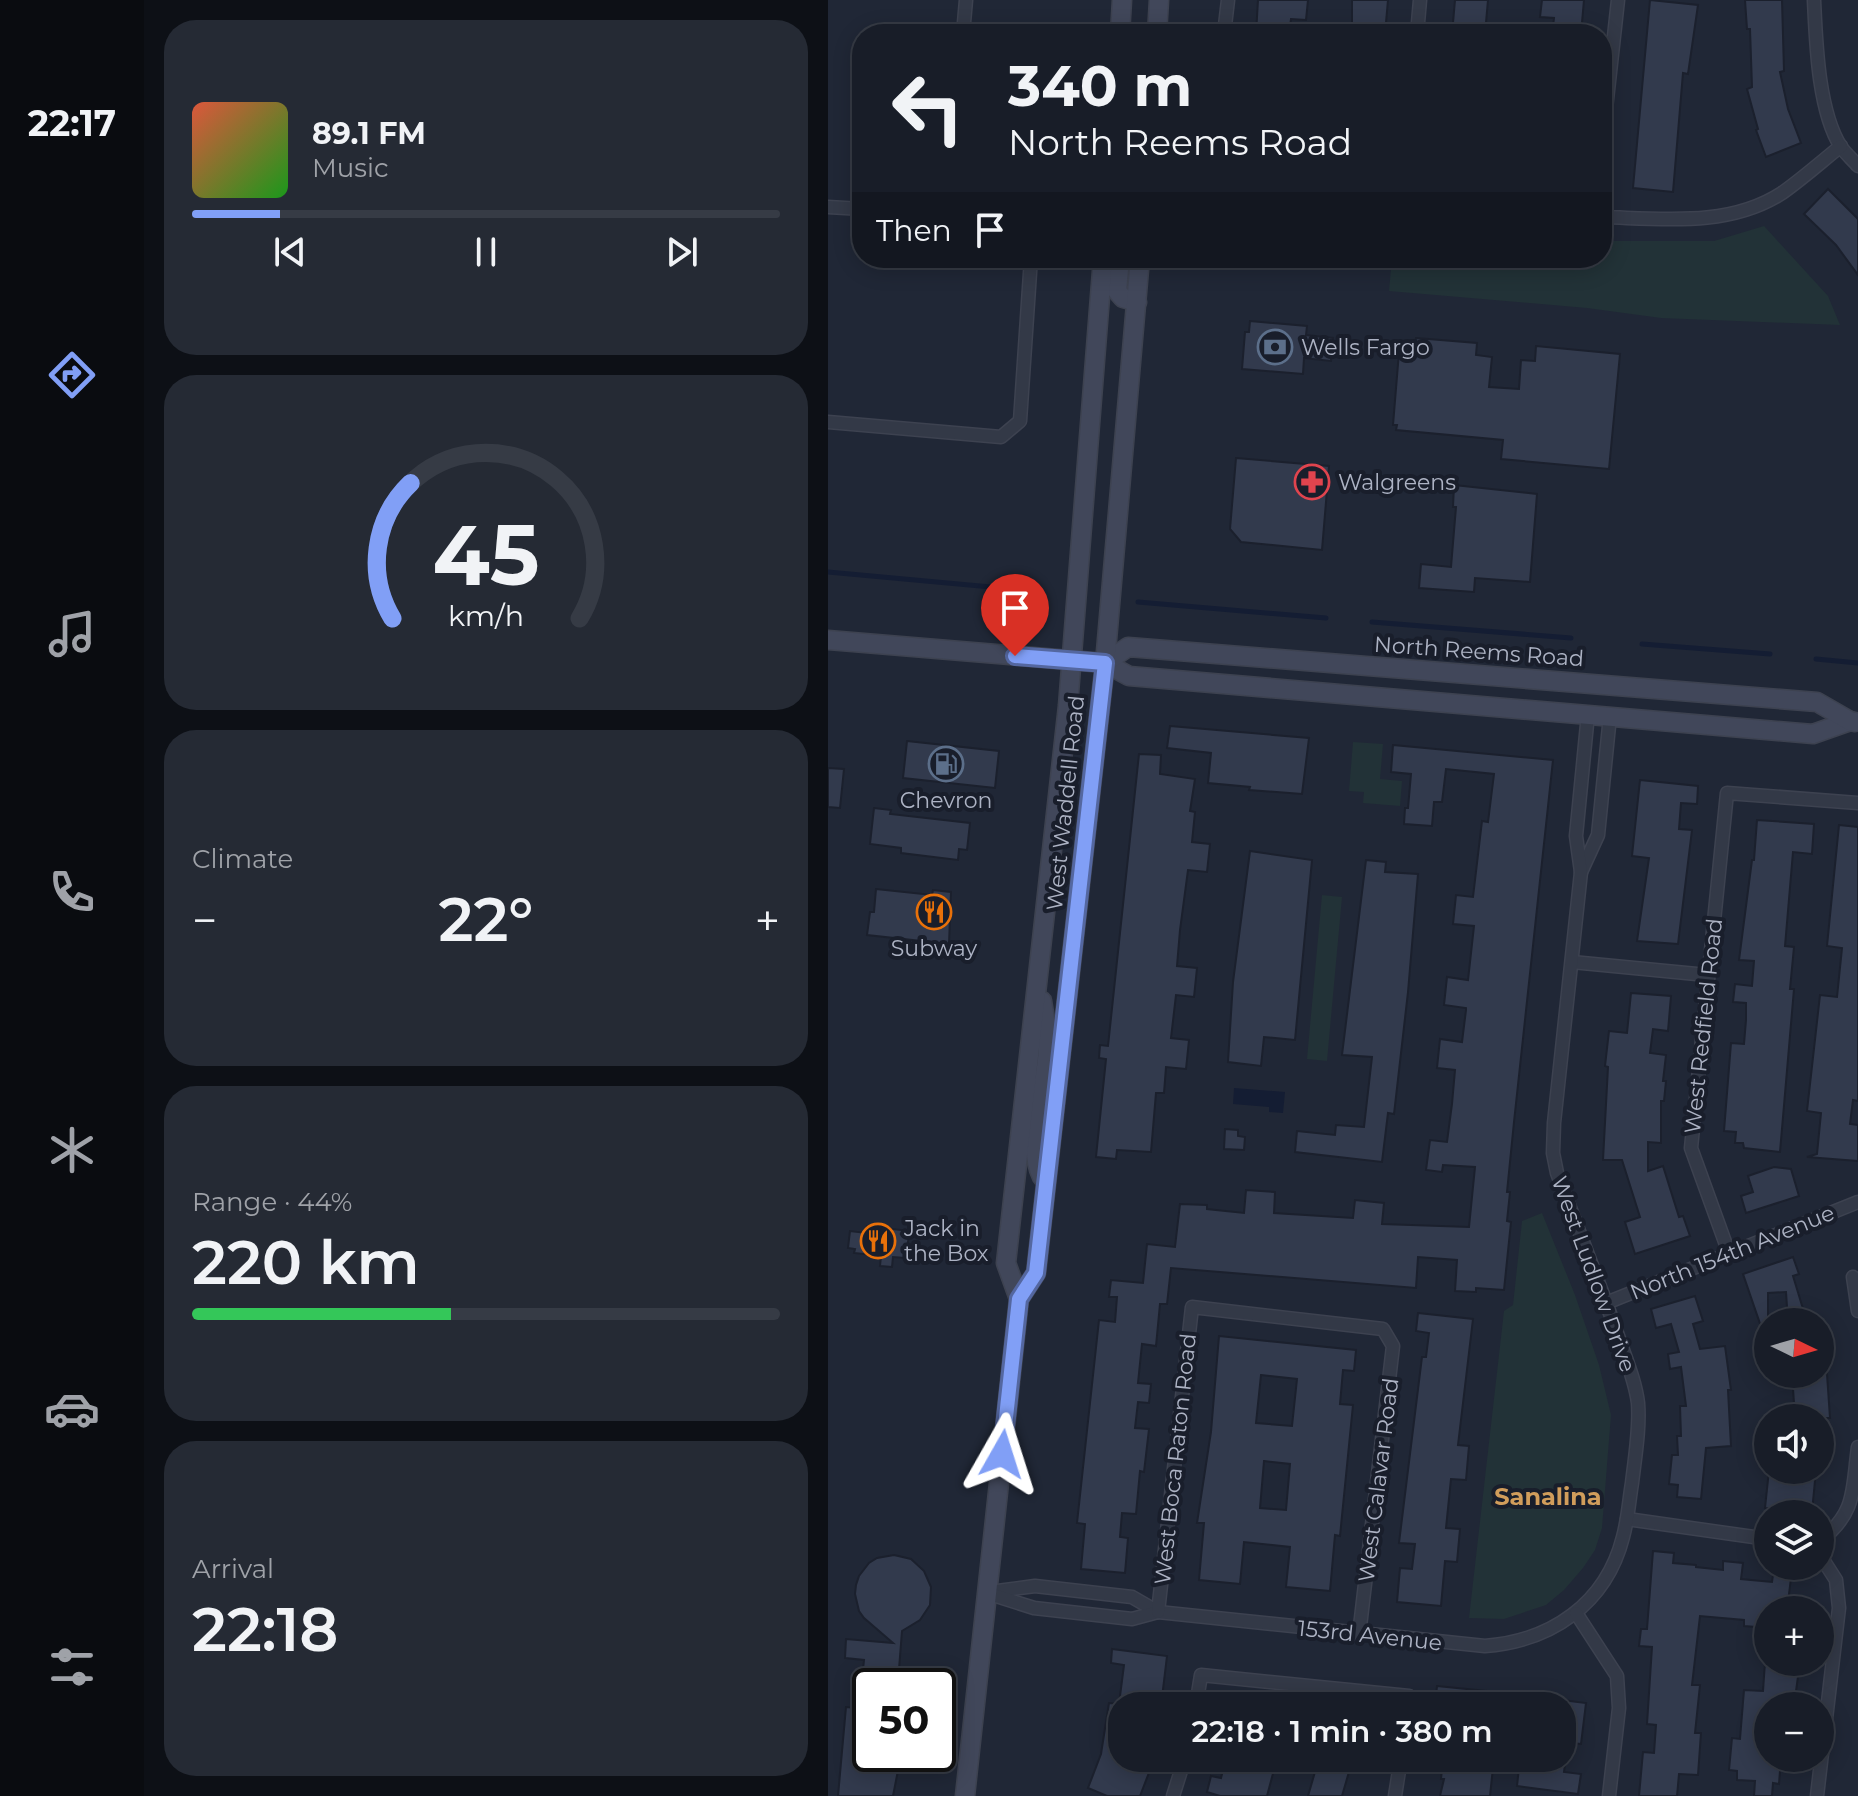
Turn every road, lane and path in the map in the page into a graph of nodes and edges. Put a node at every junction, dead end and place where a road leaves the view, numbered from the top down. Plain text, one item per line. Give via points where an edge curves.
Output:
1 (966, 0) edge
2 (1122, 0) edge
3 (1159, 0) edge
4 (1228, 0) edge
5 (1420, 0) edge
6 (1618, 0) edge
7 (1814, 0) edge
8 (964, 24) edge
9 (1121, 24) edge
10 (1158, 24) edge
11 (1225, 24) edge
12 (1418, 24) edge
13 (1612, 54) edge
14 (1841, 146) junction
15 (1858, 166) edge
16 (828, 207) edge
17 (852, 208) edge
18 (1612, 215) edge
19 (1030, 268) edge
20 (1102, 268) edge
21 (1119, 268) edge
22 (1139, 268) edge
23 (1137, 302) junction
24 (828, 422) edge
25 (828, 640) edge
26 (1071, 661) junction
27 (1105, 663) junction
28 (1588, 714) junction
29 (1610, 716) junction
30 (1854, 722) edge
31 (1858, 803) edge
32 (1581, 872) junction
33 (1572, 962) junction
34 (1038, 974) junction
35 (1707, 975) junction
36 (1045, 1185) junction
37 (1858, 1202) edge
38 (1729, 1253) junction
39 (1853, 1277) dead end
40 (1019, 1299) junction
41 (1606, 1303) junction
42 (1192, 1307) joint
43 (1858, 1311) edge
44 (1858, 1447) edge
45 (1627, 1519) junction
46 (1834, 1530) edge
47 (1754, 1537) edge
48 (1834, 1577) edge
49 (987, 1593) junction
50 (1158, 1612) junction
51 (1576, 1613) junction
52 (1359, 1635) junction
53 (1198, 1692) edge
54 (1336, 1692) edge
55 (1181, 1772) edge
56 (1399, 1772) edge
57 (965, 1796) edge
58 (1173, 1796) edge
59 (1395, 1796) edge
60 (1609, 1796) edge
61 (1817, 1796) edge

1 - 8 street
2 - 9 main road
3 - 10 main road
4 - 11 street
5 - 12 street
6 - 13 street
7 - 14 street via 1817,59 1828,115
14 - 15 street
14 - 18 street via 1781,194 1755,206 1714,218
16 - 17 street
19 - 24 street via 1020,421 1001,437
20 - 26 main road, West Waddell Road
21 - 23 main road via 1117,291
22 - 23 main road, West Waddell Road
23 - 27 main road, West Waddell Road
25 - 26 main road, North Reems Road
26 - 27 main road, North Reems Road
26 - 34 main road, West Waddell Road
27 - 28 main road, North Reems Road via 1129,676
27 - 30 main road, North Reems Road via 1128,647 1817,702
27 - 36 main road, West Waddell Road
28 - 29 main road, North Reems Road
28 - 32 street, West Ludlow Drive via 1576,836
29 - 30 main road, North Reems Road via 1813,734
29 - 32 street, West Ludlow Drive via 1598,835
31 - 35 street, West Redfield Road via 1727,793
32 - 33 street, West Ludlow Drive
33 - 35 street
33 - 41 street, West Ludlow Drive via 1553,1153
34 - 36 main road via 1048,1044 1036,1155
34 - 40 main road, West Waddell Road via 1006,1263
35 - 38 street, West Redfield Road via 1691,1148
36 - 40 main road, West Waddell Road via 1036,1273
37 - 38 street, North 154th Avenue
38 - 41 street, North 154th Avenue
39 - 43 street
40 - 49 main road, West Waddell Road
41 - 45 street, West Ludlow Drive via 1638,1404
42 - 50 street, West Boca Raton Road
42 - 52 street, West Calavar Road via 1383,1329 1393,1346
44 - 46 street via 1850,1509
45 - 47 street
45 - 51 street, West Ludlow Drive via 1609,1572
48 - 61 street via 1839,1608
49 - 50 street, 153rd Avenue via 1065,1612 1132,1619
49 - 50 street, 153rd Avenue via 1035,1586 1132,1597
49 - 57 main road, West Waddell Road
50 - 52 street, 153rd Avenue
51 - 52 street, 153rd Avenue via 1543,1634 1501,1645
51 - 60 street via 1617,1676 1619,1708
53 - 54 street via 1201,1675
55 - 58 street
56 - 59 street

